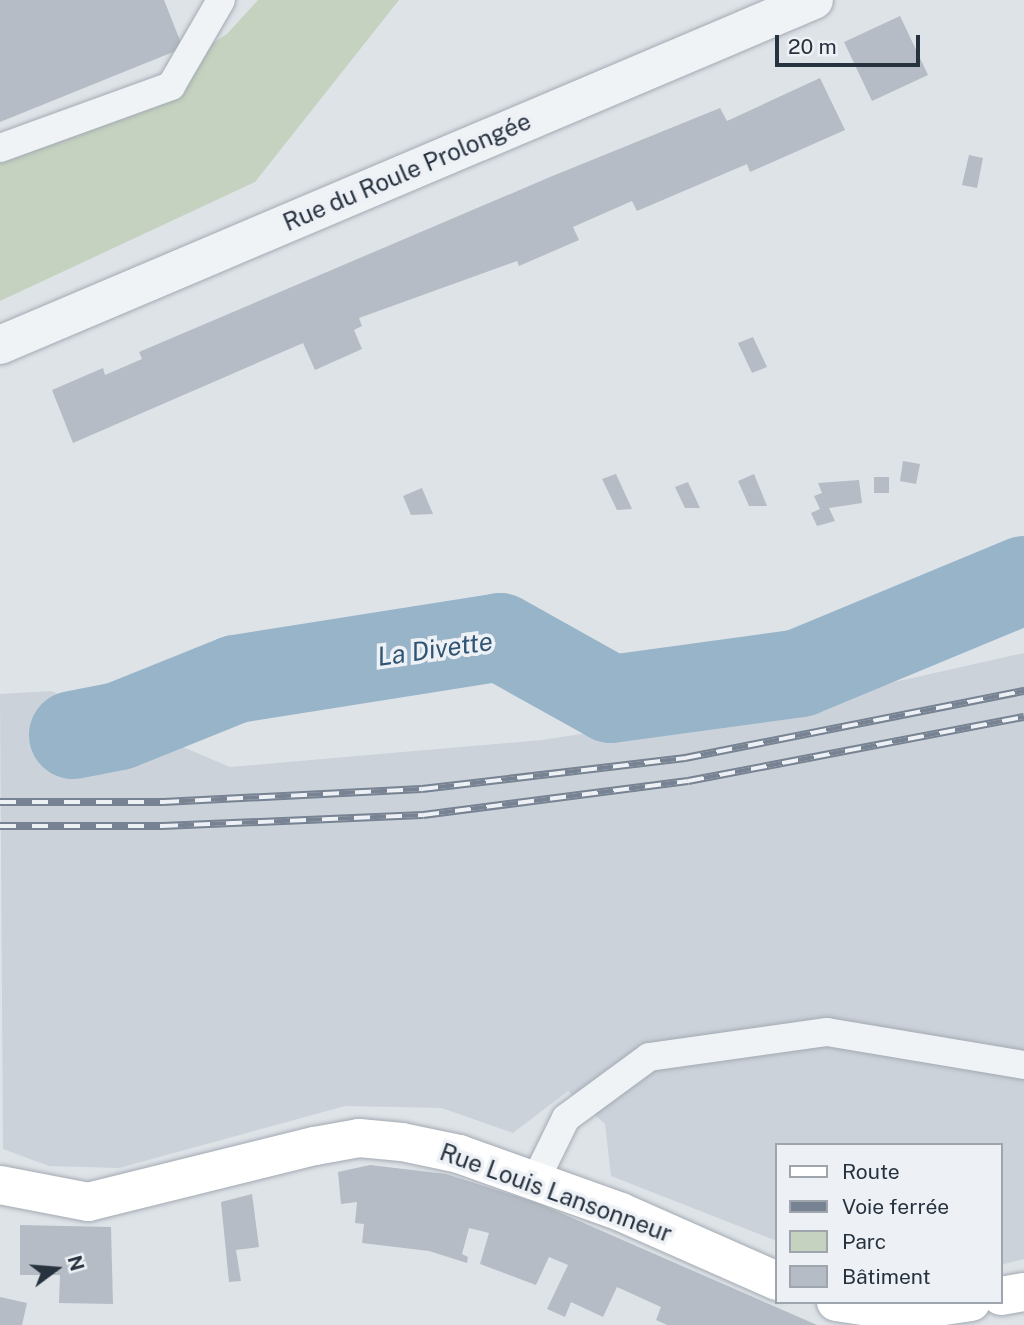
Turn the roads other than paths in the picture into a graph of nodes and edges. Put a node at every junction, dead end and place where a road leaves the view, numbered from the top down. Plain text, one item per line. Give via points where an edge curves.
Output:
1 (221, 0) edge
2 (814, 0) edge
3 (0, 148) edge
4 (0, 345) edge
5 (1024, 1065) edge
6 (535, 1181) junction
7 (0, 1185) edge
8 (776, 1281) edge
9 (1024, 1292) edge
10 (1003, 1296) edge
11 (958, 1304) edge
12 (848, 1312) edge

1 - 3 lane via 171,86
2 - 4 street, Rue du Roule Prolongée
5 - 6 lane via 827,1032 649,1057 566,1118
6 - 7 main road, Rue Louis Lansonneur via 459,1154 359,1138 88,1202
6 - 8 main road, Rue Louis Lansonneur via 621,1212
9 - 10 main road
11 - 12 main road via 904,1312

